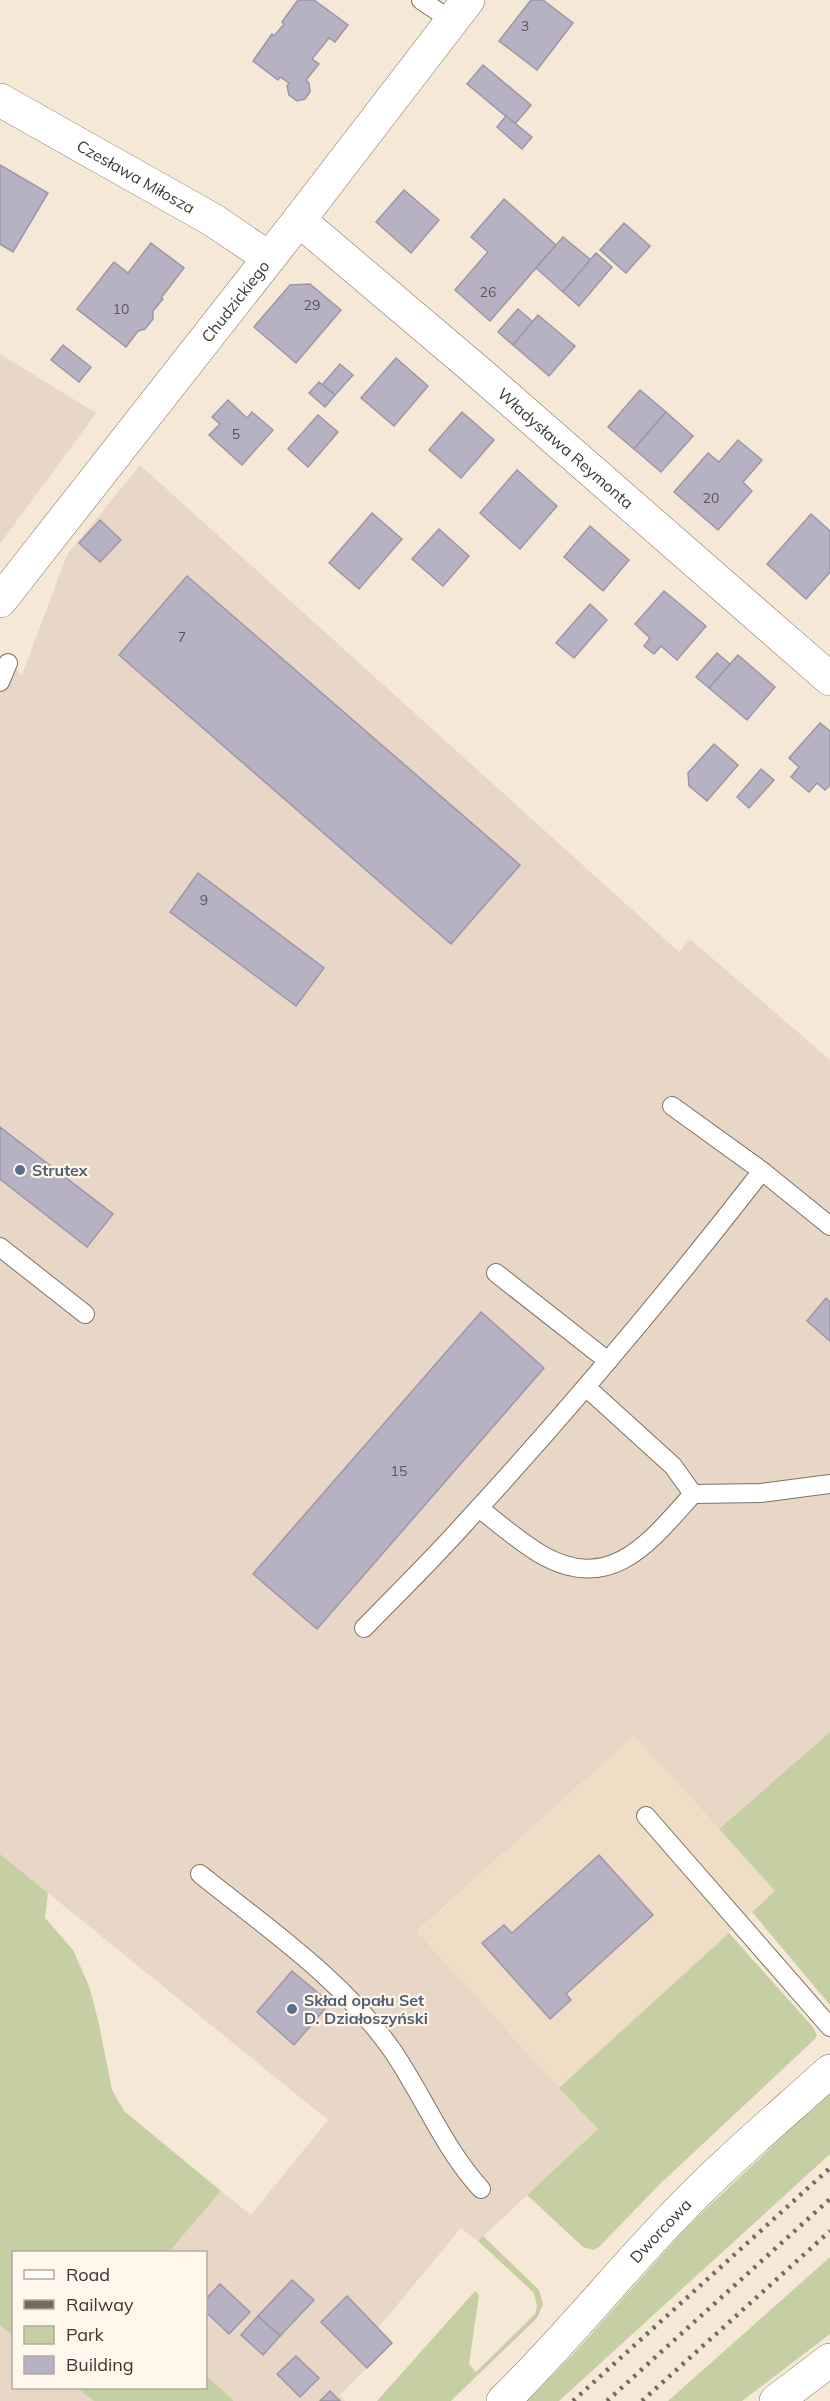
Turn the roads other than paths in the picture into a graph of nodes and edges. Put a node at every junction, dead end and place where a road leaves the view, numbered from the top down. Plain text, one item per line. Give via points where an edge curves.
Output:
1 (421, 0) edge
2 (460, 11) edge
3 (0, 100) edge
4 (299, 220) junction
5 (269, 258) junction
6 (0, 601) edge
7 (8, 663) dead end
8 (830, 679) edge
9 (0, 682) edge
10 (672, 1106) dead end
11 (762, 1171) junction
12 (830, 1226) edge
13 (0, 1247) edge
14 (496, 1273) dead end
15 (85, 1314) dead end
16 (608, 1361) junction
17 (586, 1387) junction
18 (830, 1484) edge
19 (693, 1494) junction
20 (479, 1508) junction
21 (364, 1628) dead end
22 (646, 1816) dead end
23 (200, 1874) dead end
24 (830, 2027) edge
25 (830, 2071) edge
26 (481, 2189) dead end
27 (830, 2360) edge
28 (503, 2401) edge
29 (776, 2401) edge

1 - 2 lane
2 - 4 street, Chudzickiego
3 - 5 street, Czesława Miłosza via 213,220
4 - 5 street, Chudzickiego
4 - 8 street, Władysława Reymonta
5 - 6 street, Chudzickiego
7 - 9 lane
10 - 11 lane
11 - 12 lane
11 - 16 lane
13 - 15 lane
14 - 16 lane
16 - 17 lane
17 - 19 lane via 673,1466
17 - 20 lane
18 - 19 lane via 761,1493
19 - 20 lane via 647,1543 619,1562 598,1569 570,1566 542,1555
20 - 21 lane
22 - 24 lane
23 - 26 lane via 296,1949 362,2012 392,2050 458,2160
25 - 28 street, Dworcowa via 675,2215 571,2332
27 - 29 street

